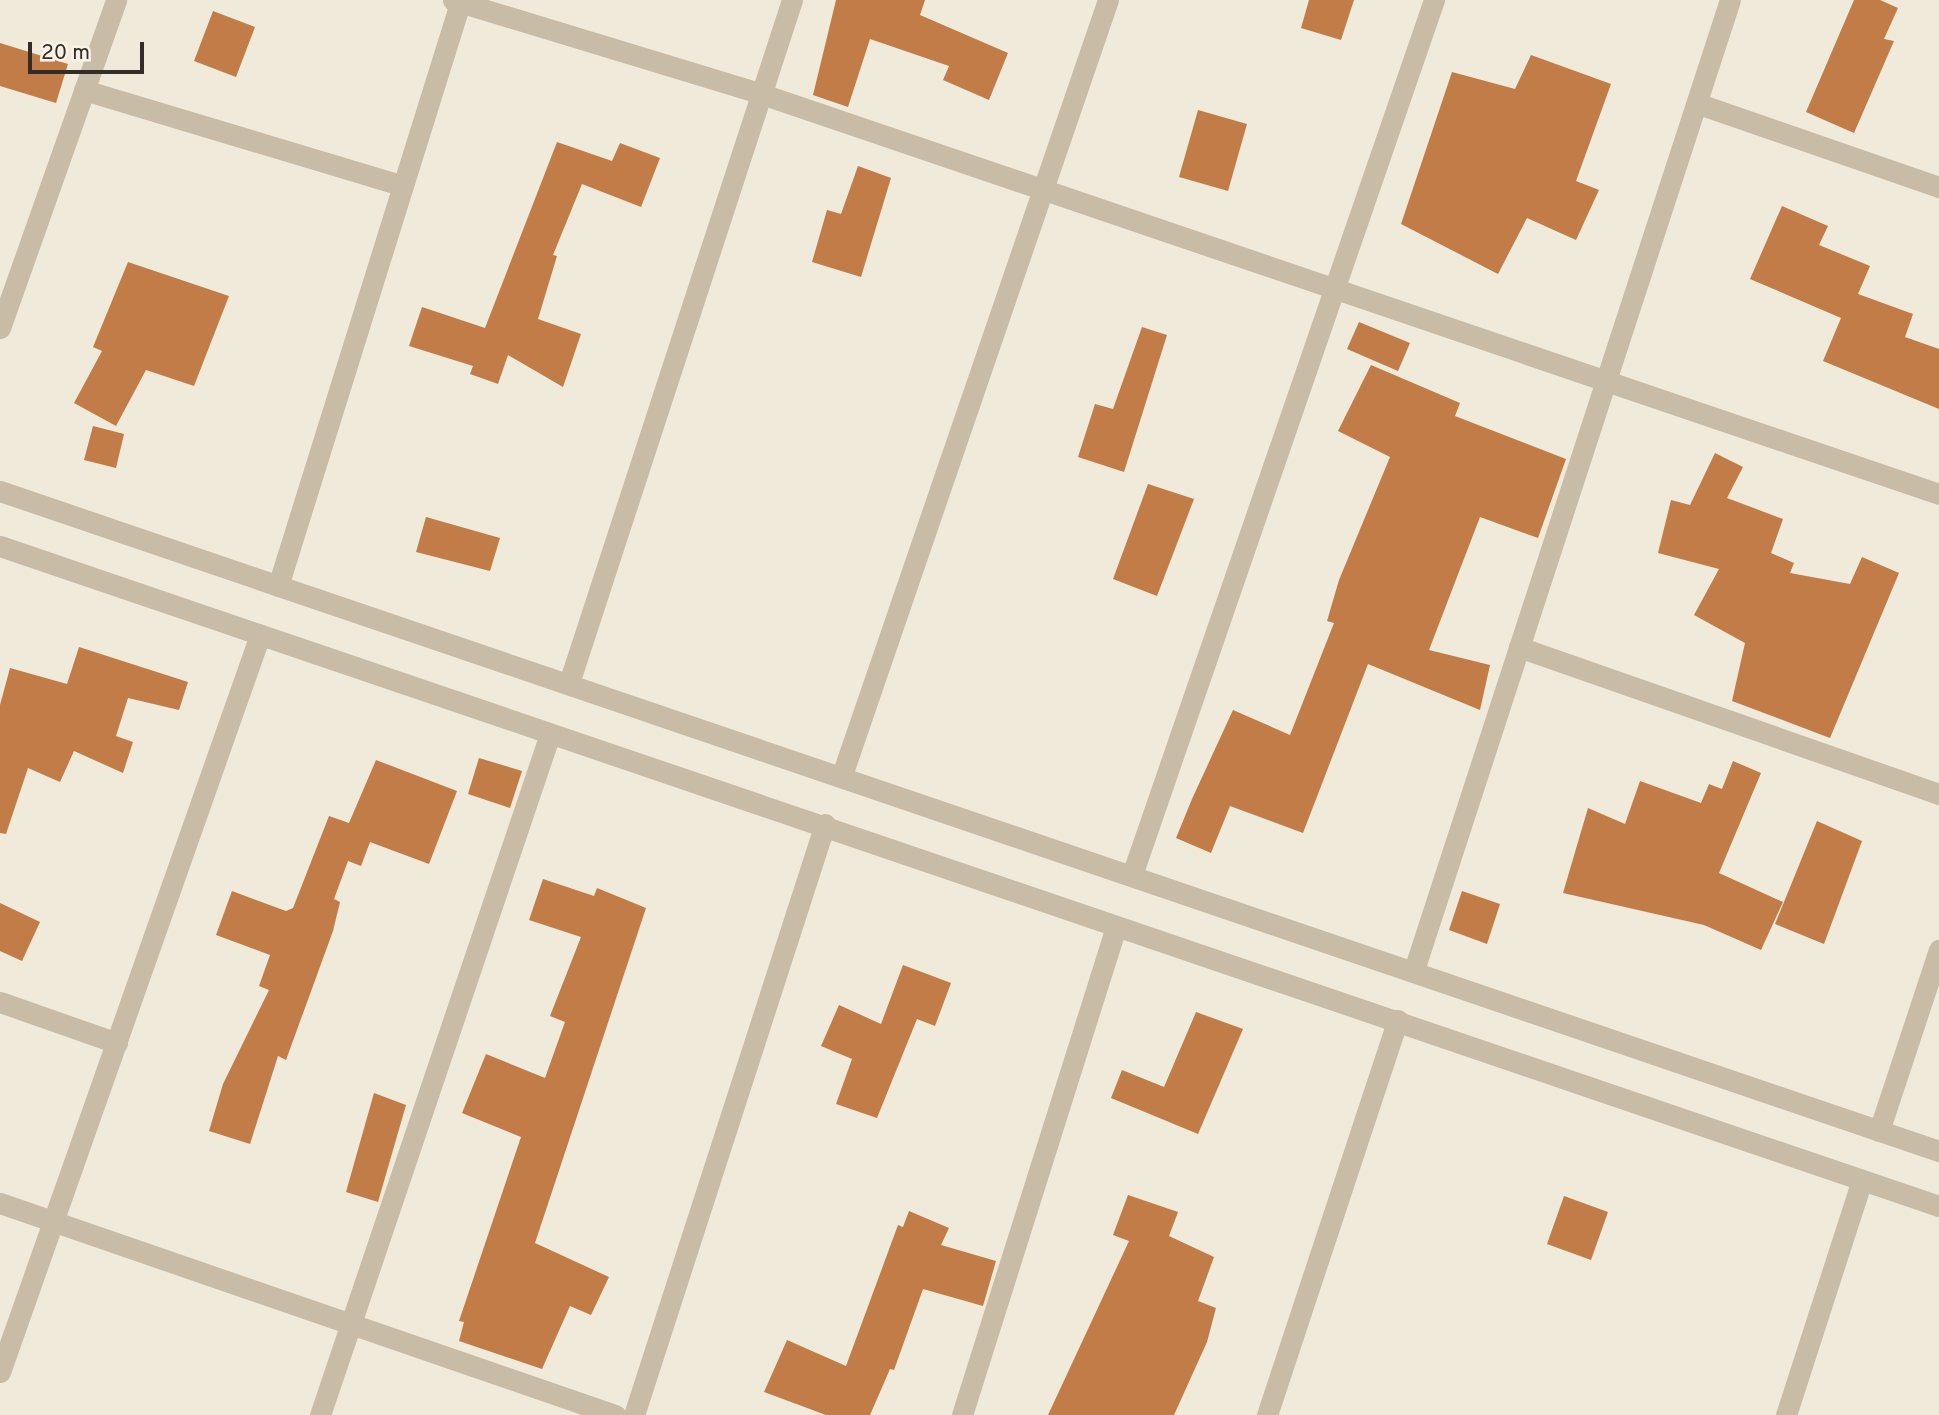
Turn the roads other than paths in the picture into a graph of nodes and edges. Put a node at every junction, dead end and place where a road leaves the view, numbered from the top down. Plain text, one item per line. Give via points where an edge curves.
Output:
1 (116, 0) edge
2 (792, 0) edge
3 (1108, 0) edge
4 (1434, 0) edge
5 (1730, 0) edge
6 (458, 1) edge
7 (84, 90) junction
8 (759, 93) junction
9 (1699, 104) junction
10 (403, 186) junction
11 (1939, 187) edge
12 (1042, 188) junction
13 (1334, 288) junction
14 (0, 328) edge
15 (1606, 382) junction
16 (0, 491) edge
17 (1939, 494) edge
18 (0, 546) edge
19 (278, 586) junction
20 (260, 635) junction
21 (1519, 647) junction
22 (569, 683) junction
23 (550, 734) junction
24 (842, 775) junction
25 (1939, 794) edge
26 (825, 824) junction
27 (1132, 875) junction
28 (1116, 927) junction
29 (1939, 950) edge
30 (1414, 970) junction
31 (0, 1002) edge
32 (1398, 1020) junction
33 (117, 1043) junction
34 (1879, 1131) junction
35 (1939, 1151) edge
36 (1862, 1180) junction
37 (0, 1203) edge
38 (1939, 1206) edge
39 (54, 1220) junction
40 (351, 1328) junction
41 (0, 1373) edge
42 (320, 1415) edge
43 (615, 1415) edge
44 (635, 1415) edge
45 (962, 1415) edge
46 (1267, 1415) edge
47 (1786, 1415) edge

1 - 7 street
2 - 8 street
3 - 12 street
4 - 13 street
5 - 9 street
6 - 8 street
6 - 10 street
7 - 10 street
7 - 14 street
8 - 12 street
8 - 22 street
9 - 11 street
9 - 15 street
10 - 19 street
12 - 13 street
12 - 24 street
13 - 15 street
13 - 27 street
15 - 17 street
15 - 21 street
16 - 19 street
18 - 20 street
19 - 22 street
20 - 23 street
20 - 33 street
21 - 25 street
21 - 30 street
22 - 24 street
23 - 26 street
23 - 40 street
24 - 27 street
26 - 28 street
26 - 44 street
27 - 30 street
28 - 32 street
28 - 45 street
29 - 34 street
30 - 34 street
31 - 33 street
32 - 36 street
32 - 46 street
33 - 39 street
34 - 35 street
36 - 38 street
36 - 47 street
37 - 39 street
39 - 40 street
39 - 41 street
40 - 42 street
40 - 43 street

